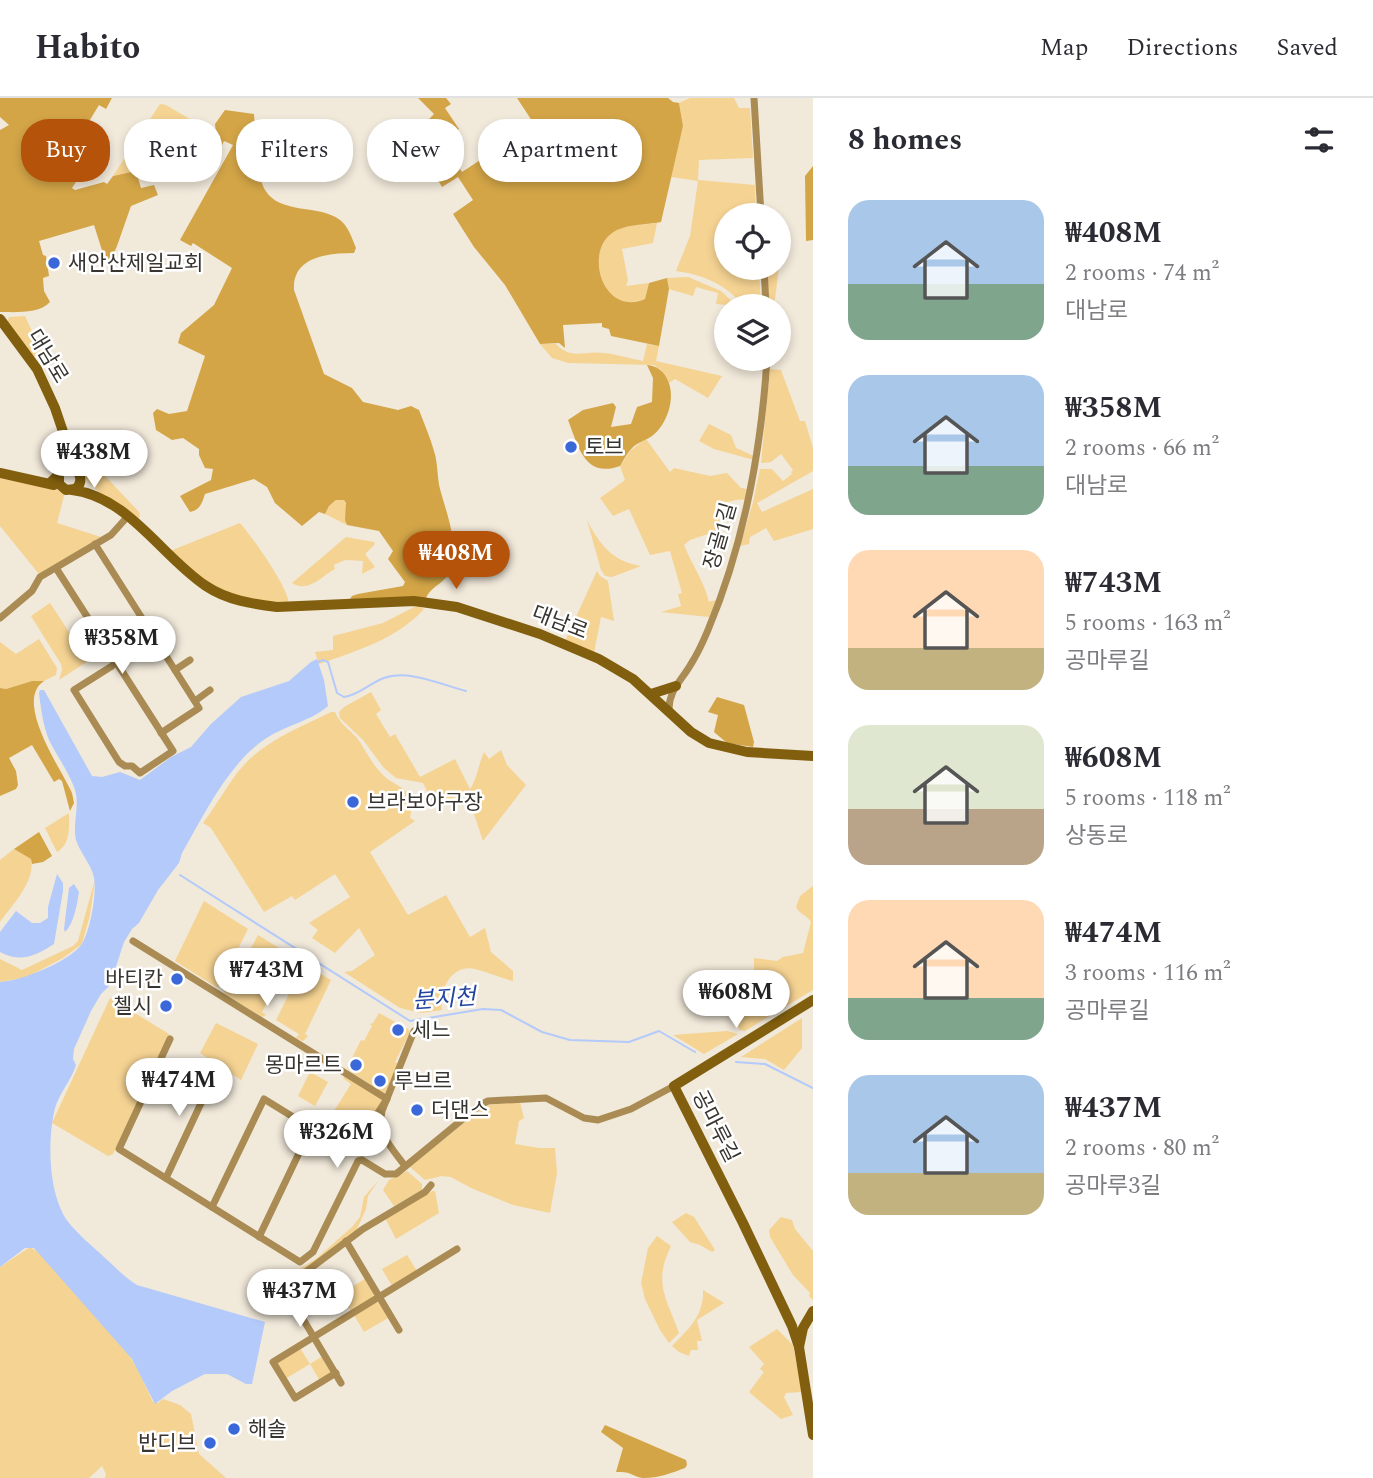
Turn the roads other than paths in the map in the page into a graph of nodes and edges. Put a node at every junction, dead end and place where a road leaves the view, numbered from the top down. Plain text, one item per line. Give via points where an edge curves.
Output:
1 (754, 98) edge
2 (760, 203) edge
3 (0, 319) edge
4 (766, 371) edge
5 (70, 456) junction
6 (61, 472) junction
7 (0, 473) edge
8 (78, 474) junction
9 (50, 483) junction
10 (67, 489) junction
11 (87, 492) junction
12 (128, 516) junction
13 (95, 544) junction
14 (55, 568) junction
15 (0, 618) edge
16 (154, 636) junction
17 (190, 660) dead end
18 (116, 662) junction
19 (175, 670) junction
20 (676, 686) junction
21 (210, 690) dead end
22 (651, 694) junction
23 (195, 701) junction
24 (669, 711) junction
25 (161, 733) junction
26 (813, 756) edge
27 (133, 941) dead end
28 (813, 1000) edge
29 (414, 1031) dead end
30 (170, 1039) dead end
31 (217, 1069) dead end
32 (674, 1086) junction
33 (387, 1099) junction
34 (354, 1151) dead end
35 (405, 1166) junction
36 (166, 1178) junction
37 (431, 1185) dead end
38 (212, 1207) junction
39 (259, 1237) junction
40 (346, 1241) junction
41 (457, 1249) dead end
42 (299, 1277) dead end
43 (380, 1297) junction
44 (813, 1311) edge
45 (303, 1318) dead end
46 (797, 1327) junction
47 (399, 1330) dead end
48 (314, 1337) junction
49 (336, 1373) junction
50 (341, 1383) dead end
51 (813, 1435) edge

1 - 2 street
3 - 5 street, 대남로 via 37,369
4 - 20 street, 장골1길 via 760,436 744,521 707,632
5 - 6 street
5 - 8 street, 대남로
6 - 8 street via 70,468
6 - 9 street
6 - 10 street via 59,484
7 - 9 street
8 - 10 street via 79,484
8 - 11 street, 대남로
9 - 10 street
10 - 11 street
11 - 12 street, 대남로
12 - 13 street
12 - 22 street, 대남로 via 201,583 237,600 278,607 418,601 457,607 599,659
13 - 14 street
13 - 16 street
14 - 15 street
14 - 18 street
16 - 18 street
16 - 19 street
17 - 19 street
18 - 25 street
18 - 25 street via 74,690 119,762 143,773 173,751
19 - 23 street
20 - 22 street
20 - 24 street, 장골1길
21 - 23 street
22 - 24 street, 대남로
23 - 25 street via 199,708
24 - 26 street, 대남로 via 702,740 718,746
27 - 33 street
28 - 32 street
29 - 33 street
30 - 36 street via 119,1147
31 - 36 street
32 - 35 street, 공마루길 via 598,1120 584,1118 547,1098 485,1102
32 - 46 street, 공마루길
33 - 34 street
33 - 35 street via 381,1130
35 - 39 street via 388,1175 358,1161 313,1252 300,1262
36 - 38 street
37 - 40 street
38 - 39 street
38 - 39 street via 264,1099 311,1128
40 - 42 street
40 - 43 street
41 - 43 street
43 - 47 street
43 - 48 street
44 - 46 street
45 - 48 street
46 - 51 street
48 - 49 street
48 - 49 street via 273,1362 278,1371 295,1398
49 - 50 street

